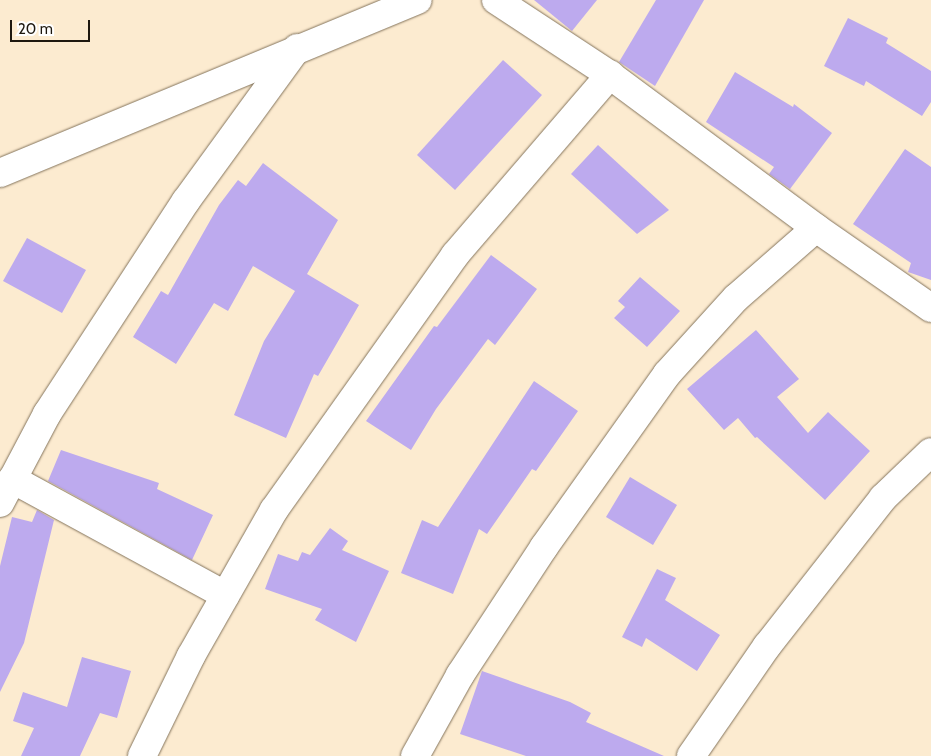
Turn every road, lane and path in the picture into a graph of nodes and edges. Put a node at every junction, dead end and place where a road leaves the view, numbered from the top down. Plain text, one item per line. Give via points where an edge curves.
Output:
1 (418, 0) edge
2 (496, 0) edge
3 (297, 48) junction
4 (610, 75) junction
5 (0, 173) edge
6 (816, 228) junction
7 (931, 308) edge
8 (931, 452) edge
9 (12, 480) junction
10 (0, 503) edge
11 (225, 595) junction
12 (142, 756) edge
13 (415, 756) edge
14 (691, 756) edge

1 - 3 street
2 - 4 street
3 - 5 street
3 - 9 street via 186,201 47,414
4 - 6 street
4 - 11 street via 455,255 274,510
6 - 7 street
6 - 13 street via 736,298 667,374 544,547 460,675
8 - 14 street via 883,498 767,646
9 - 10 street
9 - 11 street
11 - 12 street

